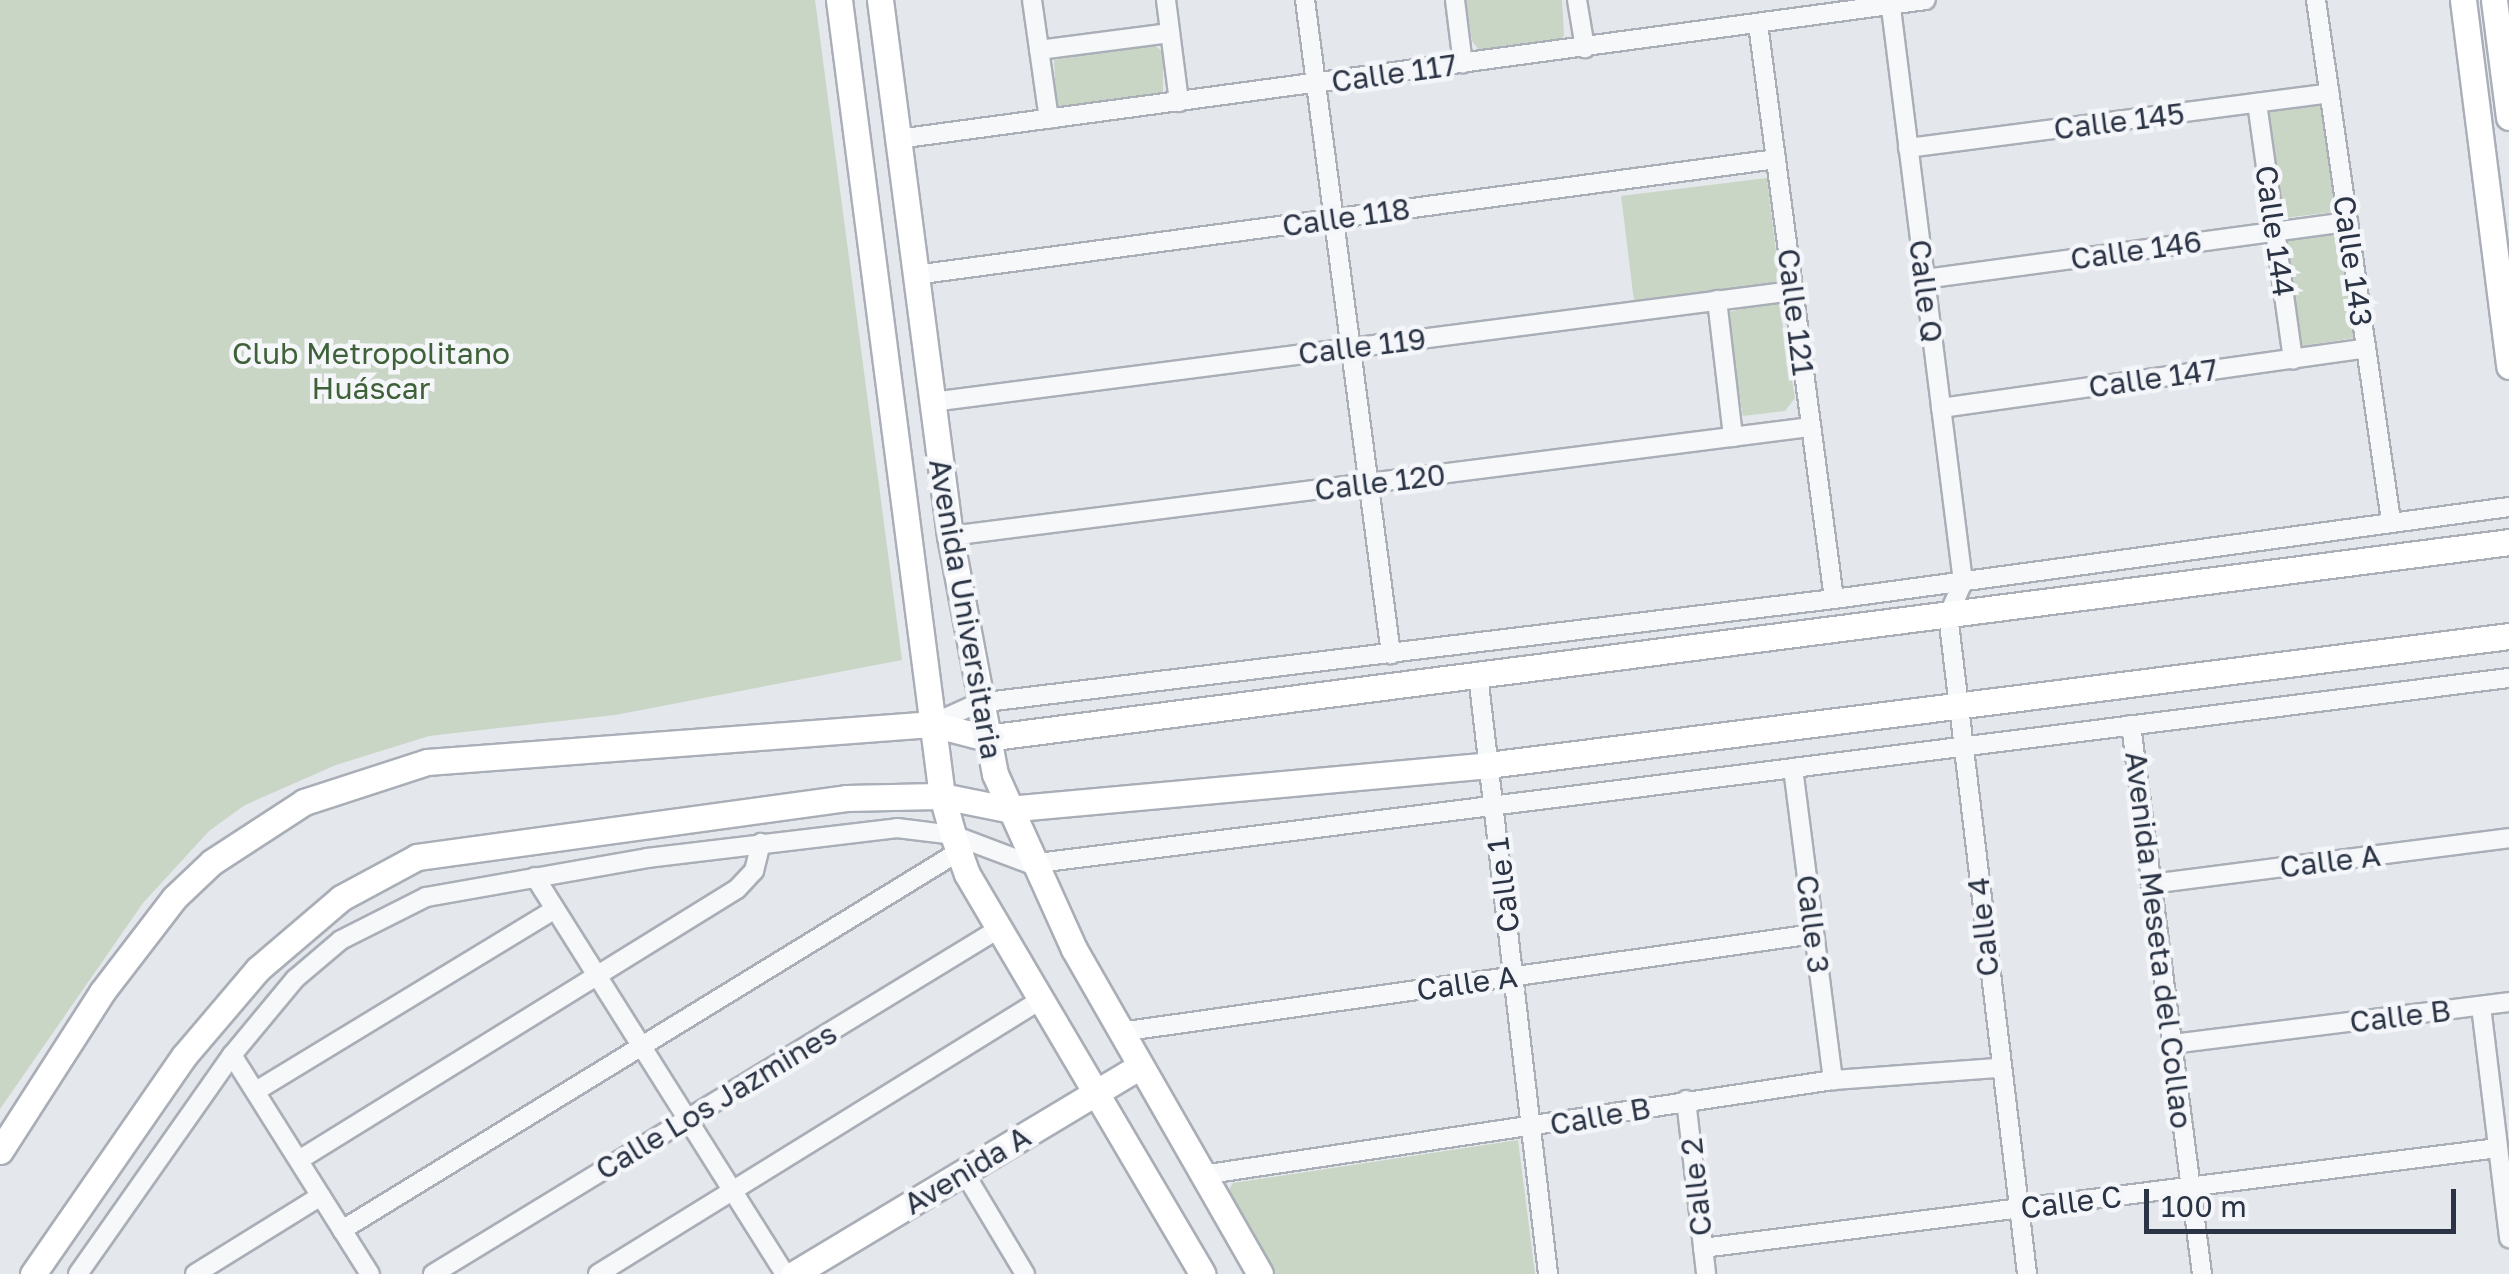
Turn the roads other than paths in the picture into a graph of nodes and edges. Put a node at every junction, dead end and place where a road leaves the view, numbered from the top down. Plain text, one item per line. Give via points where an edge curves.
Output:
1 (839, 0) edge
2 (880, 0) edge
3 (1032, 0) edge
4 (1166, 0) edge
5 (1305, 0) edge
6 (1455, 0) edge
7 (1577, 0) edge
8 (1926, 0) edge
9 (2316, 0) edge
10 (2463, 0) edge
11 (2494, 0) edge
12 (1890, 3) edge
13 (1758, 24) junction
14 (1170, 32) junction
15 (1585, 48) junction
16 (1039, 50) junction
17 (1463, 64) junction
18 (1316, 84) junction
19 (2329, 93) junction
20 (1179, 102) junction
21 (2257, 103) junction
22 (2509, 117) edge
23 (1049, 119) junction
24 (898, 139) junction
25 (1908, 148) junction
26 (1776, 159) junction
27 (1334, 218) junction
28 (2348, 222) junction
29 (2275, 231) junction
30 (915, 276) junction
31 (1925, 279) junction
32 (1793, 291) junction
33 (1716, 300) junction
34 (1351, 348) junction
35 (2366, 348) junction
36 (2293, 359) junction
37 (2509, 366) edge
38 (932, 402) junction
39 (1941, 408) junction
40 (1811, 427) junction
41 (1733, 437) junction
42 (1369, 483) junction
43 (2509, 506) edge
44 (2391, 521) junction
45 (950, 536) junction
46 (2509, 542) edge
47 (1963, 582) junction
48 (1834, 599) junction
49 (1948, 615) junction
50 (2509, 636) edge
51 (1392, 654) junction
52 (1478, 675) junction
53 (2509, 678) edge
54 (978, 703) junction
55 (1959, 706) junction
56 (932, 724) junction
57 (2131, 726) junction
58 (986, 738) junction
59 (1963, 746) junction
60 (1488, 766) junction
61 (1793, 768) junction
62 (942, 796) junction
63 (1494, 806) junction
64 (1007, 809) junction
65 (2509, 838) edge
66 (761, 843) junction
67 (955, 843) junction
68 (1030, 864) junction
69 (535, 877) junction
70 (2152, 884) junction
71 (556, 909) junction
72 (1000, 928) junction
73 (1814, 934) junction
74 (1514, 976) junction
75 (598, 977) junction
76 (1042, 999) junction
77 (2509, 1002) edge
78 (2481, 1006) junction
79 (1120, 1032) junction
80 (639, 1044) junction
81 (2172, 1044) junction
82 (232, 1055) junction
83 (1140, 1066) junction
84 (1998, 1068) junction
85 (1833, 1080) junction
86 (256, 1091) junction
87 (1098, 1092) junction
88 (1686, 1100) junction
89 (688, 1118) junction
90 (1528, 1129) junction
91 (2498, 1148) junction
92 (0, 1151) edge
93 (299, 1160) junction
94 (964, 1172) junction
95 (1202, 1175) junction
96 (2191, 1187) junction
97 (733, 1190) junction
98 (322, 1196) junction
99 (2019, 1209) junction
100 (342, 1230) junction
101 (2509, 1238) edge
102 (1702, 1248) junction
103 (33, 1274) edge
104 (78, 1274) edge
105 (195, 1274) edge
106 (370, 1274) edge
107 (433, 1274) edge
108 (598, 1274) edge
109 (786, 1274) edge
110 (794, 1274) edge
111 (1025, 1274) edge
112 (1203, 1274) edge
113 (1260, 1274) edge
114 (1548, 1274) edge
115 (1706, 1274) edge
116 (2027, 1274) edge
117 (2202, 1274) edge

1 - 56 main road, Avenida Universitaria
2 - 24 main road, Avenida Universitaria
3 - 16 street
4 - 14 street
5 - 18 street
6 - 17 street
7 - 15 street
8 - 12 street, Calle 117
9 - 19 street, Calle 143
10 - 37 main road
11 - 22 main road
12 - 13 street, Calle 117
12 - 25 street, Calle Q
13 - 15 street, Calle 117
13 - 26 street, Calle 121
14 - 16 street
14 - 20 street
15 - 17 street, Calle 117
16 - 23 street
17 - 18 street, Calle 117
18 - 20 street, Calle 117
18 - 27 street
19 - 21 street, Calle 145
19 - 28 street, Calle 143
20 - 23 street, Calle 117
21 - 25 street, Calle 145
21 - 29 street, Calle 144
23 - 24 street, Calle 117
24 - 30 main road, Avenida Universitaria
25 - 31 street, Calle Q
26 - 27 street, Calle 118
26 - 32 street, Calle 121
27 - 30 street, Calle 118
27 - 34 street
28 - 29 street, Calle 146
28 - 35 street, Calle 143
29 - 31 street, Calle 146
29 - 36 street, Calle 144
30 - 38 main road, Avenida Universitaria
31 - 39 street, Calle Q
32 - 33 street, Calle 119
32 - 40 street, Calle 121
33 - 34 street, Calle 119
33 - 41 street
34 - 38 street, Calle 119
34 - 42 street
35 - 36 street, Calle 147
35 - 44 street, Calle 143
36 - 39 street, Calle 147
38 - 45 main road, Avenida Universitaria
39 - 47 street, Calle Q
40 - 41 street, Calle 120
40 - 48 street, Calle 121
41 - 42 street, Calle 120
42 - 45 street, Calle 120
42 - 51 street
43 - 44 street
44 - 47 street
45 - 54 main road, Avenida Universitaria
46 - 49 main road
47 - 48 street
47 - 49 street
48 - 51 street
49 - 52 main road
49 - 55 street, Calle 4
50 - 55 main road
51 - 54 street
52 - 58 main road
52 - 60 street, Calle 1
53 - 57 street
54 - 56 street
54 - 58 main road, Avenida Universitaria
55 - 59 street, Calle 4
55 - 60 main road
56 - 58 main road
56 - 62 main road, Avenida Universitaria
56 - 92 main road via 427,762 304,802 226,851 174,898 102,992
57 - 59 street
57 - 70 street, Avenida Meseta del Collao
58 - 64 main road, Avenida Universitaria
59 - 61 street
59 - 84 street, Calle 4
60 - 63 street, Calle 1
60 - 64 main road
61 - 63 street
61 - 73 street, Calle 3
62 - 64 main road
62 - 67 main road, Avenida Universitaria
62 - 103 main road via 846,798 452,850 382,872 327,910 236,994 184,1056
63 - 68 street
63 - 74 street, Calle 1
64 - 68 main road, Avenida Universitaria
65 - 70 street, Calle A
66 - 67 street via 897,828
66 - 69 street
66 - 75 street via 749,880
67 - 68 street
67 - 72 main road, Avenida Universitaria
67 - 80 street
68 - 79 main road, Avenida Universitaria
69 - 71 street
69 - 82 street via 426,897 370,922 295,979
70 - 81 street, Avenida Meseta del Collao
71 - 75 street
71 - 86 street
72 - 76 main road, Avenida Universitaria
72 - 89 street, Calle Los Jazmines
73 - 74 street, Calle A
73 - 85 street, Calle 3
74 - 79 street, Calle A
74 - 90 street, Calle 1
75 - 80 street
75 - 93 street
76 - 87 main road, Avenida Universitaria
76 - 97 street
77 - 78 street, Calle B
78 - 81 street, Calle B
78 - 91 street
79 - 83 main road, Avenida Universitaria
80 - 89 street
80 - 100 street
81 - 96 street, Avenida Meseta del Collao
82 - 86 street
82 - 104 street
83 - 87 main road, Avenida A
83 - 95 main road, Avenida Universitaria
84 - 85 street, Calle B
84 - 99 street, Calle 4
85 - 88 street, Calle B
86 - 93 street
87 - 94 main road, Avenida A
87 - 112 main road, Avenida Universitaria
88 - 90 street, Calle B
88 - 102 street, Calle 2
89 - 97 street
89 - 107 street, Calle Los Jazmines
90 - 95 street, Calle B
90 - 114 street, Calle 1
91 - 96 street, Calle C
91 - 101 street
93 - 98 street
94 - 110 main road, Avenida A
94 - 111 street
95 - 113 main road, Avenida Universitaria
96 - 99 street, Calle C
96 - 117 street, Avenida Meseta del Collao
97 - 108 street
97 - 109 street
98 - 100 street
98 - 105 street
99 - 102 street, Calle C
99 - 116 street, Calle 4
100 - 106 street
102 - 115 street, Calle 2

